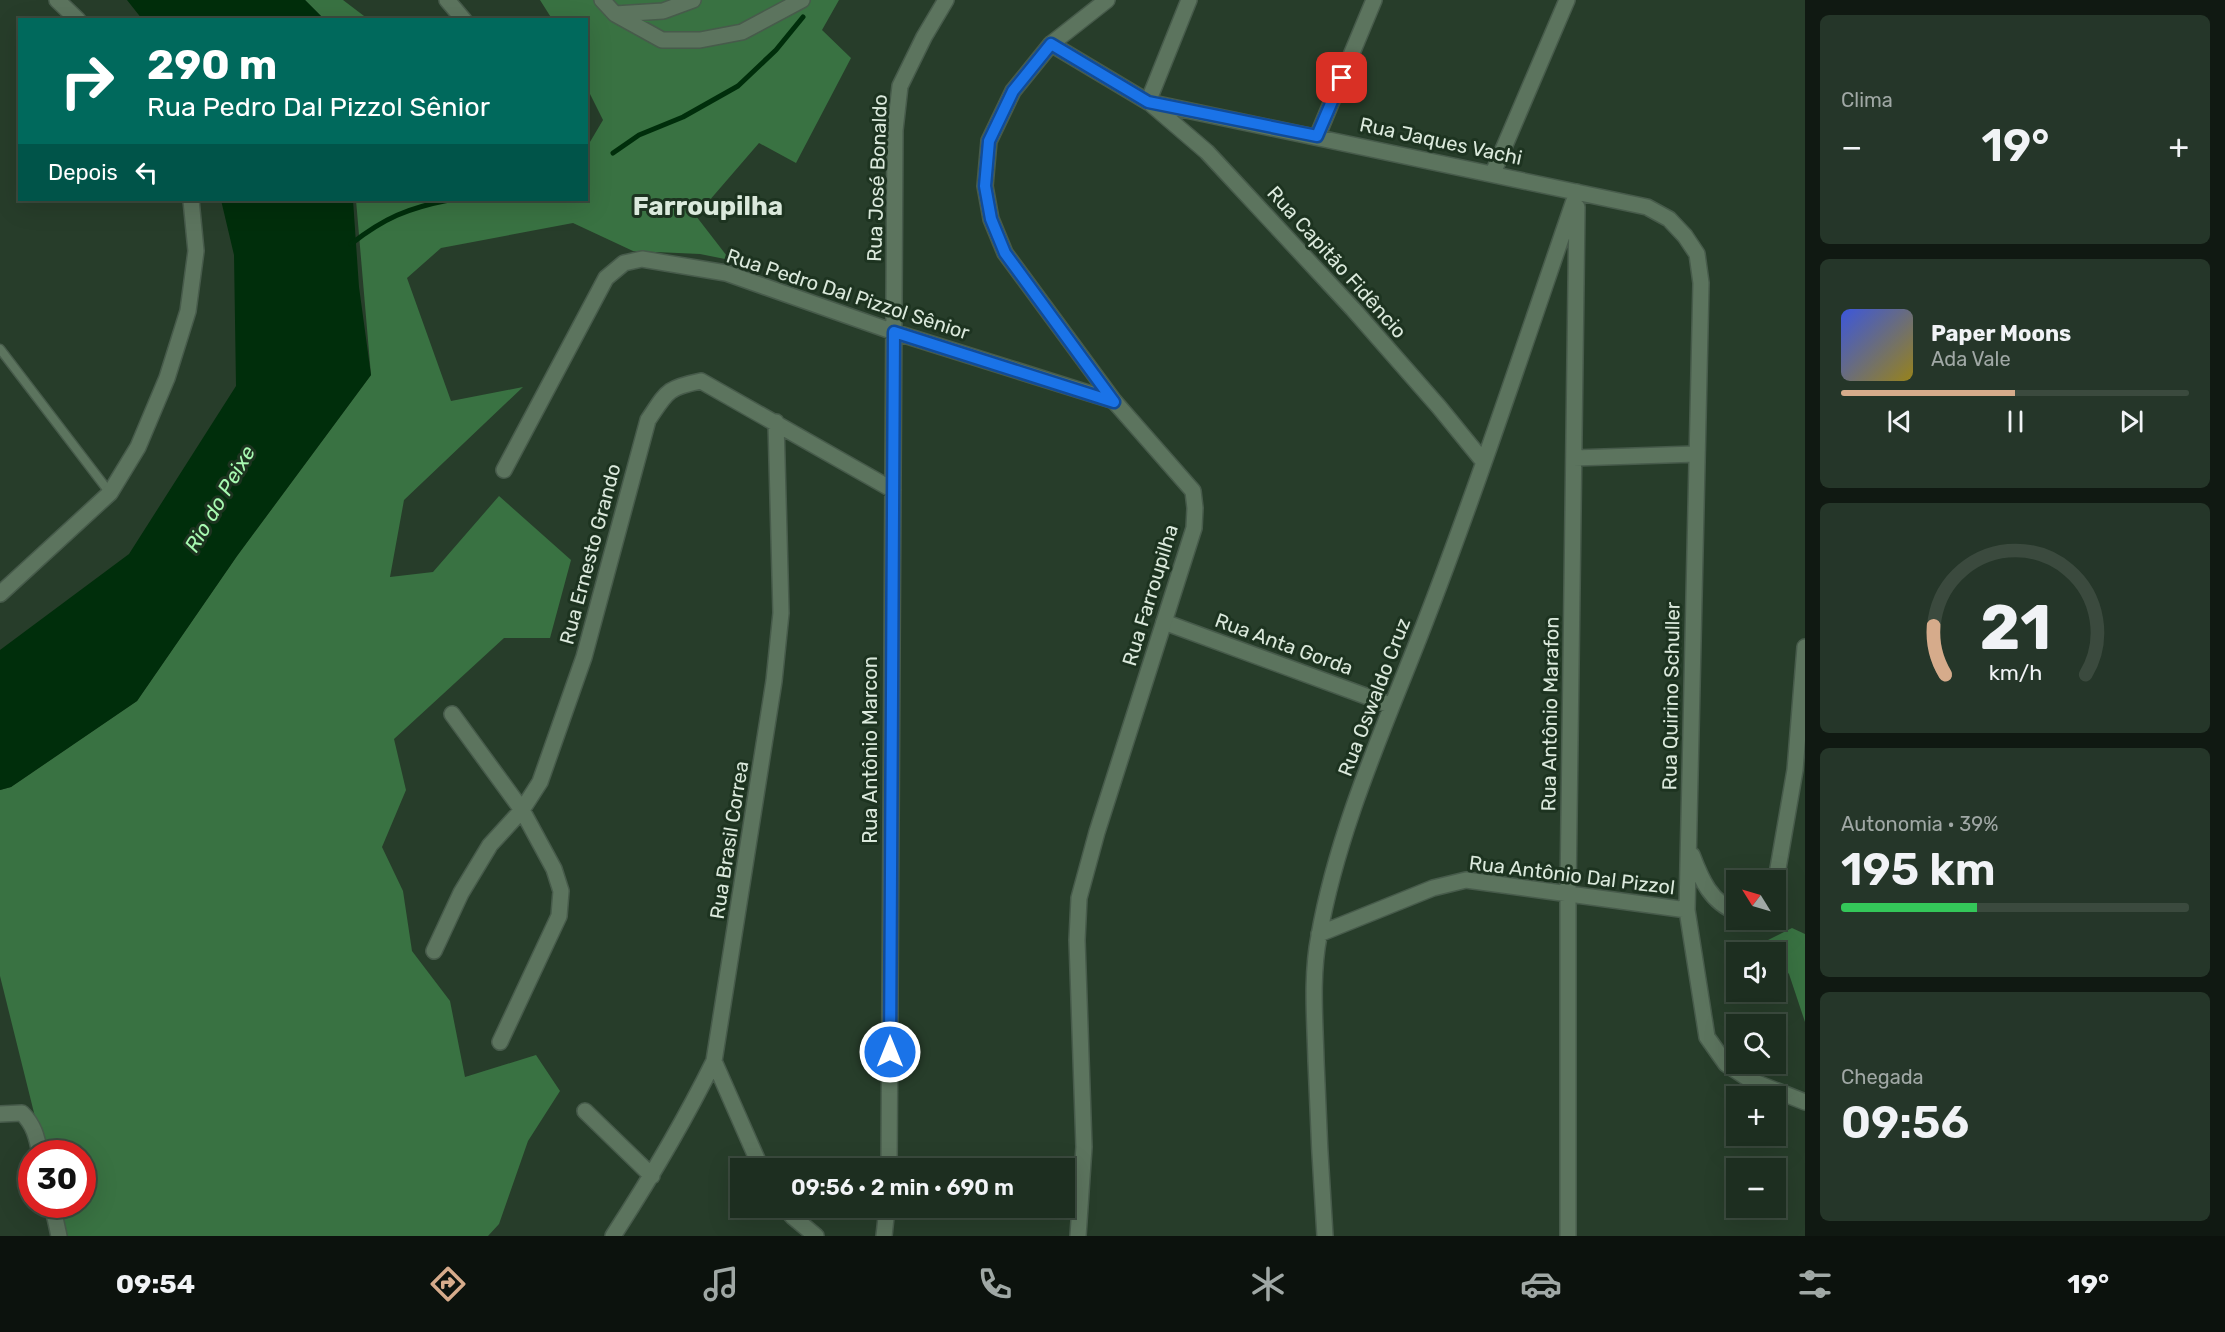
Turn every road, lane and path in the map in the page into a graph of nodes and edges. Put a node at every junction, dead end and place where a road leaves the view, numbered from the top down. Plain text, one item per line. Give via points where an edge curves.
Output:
1 (57, 0) edge
2 (447, 0) edge
3 (602, 0) edge
4 (693, 0) edge
5 (802, 0) edge
6 (946, 0) edge
7 (1107, 0) edge
8 (1189, 0) edge
9 (1374, 0) edge
10 (1567, 0) edge
11 (615, 14) junction
12 (76, 18) edge
13 (462, 18) edge
14 (1051, 44) junction
15 (1148, 102) junction
16 (1317, 136) junction
17 (1493, 173) junction
18 (1577, 192) junction
19 (191, 201) edge
20 (1685, 236) joint
21 (894, 332) junction
22 (0, 349) edge
23 (1114, 402) junction
24 (776, 422) junction
25 (1696, 454) junction
26 (1574, 458) junction
27 (1484, 461) junction
28 (504, 470) dead end
29 (893, 490) junction
30 (110, 492) junction
31 (0, 594) edge
32 (1164, 622) junction
33 (1805, 646) edge
34 (1390, 705) junction
35 (452, 714) dead end
36 (1803, 774) edge
37 (522, 810) junction
38 (1689, 847) junction
39 (1779, 870) edge
40 (1568, 893) junction
41 (1726, 906) edge
42 (1687, 910) junction
43 (1319, 934) junction
44 (434, 951) dead end
45 (500, 1042) dead end
46 (714, 1061) junction
47 (1805, 1102) edge
48 (585, 1111) dead end
49 (0, 1114) edge
50 (37, 1140) edge
51 (757, 1158) edge
52 (889, 1158) edge
53 (652, 1176) junction
54 (55, 1218) edge
55 (794, 1218) edge
56 (886, 1218) edge
57 (58, 1236) edge
58 (613, 1236) edge
59 (816, 1236) edge
60 (884, 1236) edge
61 (1078, 1236) edge
62 (1325, 1236) edge
63 (1568, 1236) edge

1 - 12 street
2 - 13 street
3 - 11 street
4 - 11 street via 663,11
5 - 11 street via 742,32 700,39 662,40
6 - 21 street, Rua José Bonaldo via 900,86 895,130
7 - 14 street, Rua Farroupilha
8 - 15 street
9 - 16 street
10 - 17 street
14 - 15 street, Rua Jaques Vachi
14 - 23 street, Rua Farroupilha via 1013,91 989,141 985,186 991,219 1005,253
15 - 16 street, Rua Jaques Vachi
15 - 27 street, Rua Capitão Fidêncio via 1207,152 1353,309
16 - 17 street, Rua Jaques Vachi
17 - 18 street, Rua Jaques Vachi
18 - 20 street, Rua Jaques Vachi via 1647,207 1669,219
18 - 26 street, Rua Antônio Marafon
18 - 27 street, Rua Oswaldo Cruz
19 - 30 street via 196,251 188,311 167,378 138,447
20 - 25 street, Rua Quirino Schuller via 1696,254 1701,283
21 - 23 street, Rua Pedro Dal Pizzol Sênior
21 - 28 street, Rua Pedro Dal Pizzol Sênior via 726,273 642,259 624,263 606,278
21 - 29 street, Rua Antônio Marcon
22 - 30 lane
23 - 32 street, Rua Farroupilha via 1193,491 1194,528
24 - 29 street, Rua Ernesto Grando
24 - 37 street, Rua Ernesto Grando via 701,381 667,392 648,420 584,657 540,782
24 - 46 street, Rua Brasil Correa via 781,613 774,681
25 - 26 street
25 - 38 street, Rua Quirino Schuller
26 - 40 street, Rua Antônio Marafon
27 - 34 street, Rua Oswaldo Cruz via 1424,626
29 - 52 street, Rua Antônio Marcon
30 - 31 street
32 - 34 street, Rua Anta Gorda
32 - 61 street, Rua Farroupilha via 1079,898 1084,1147
33 - 36 street
34 - 43 street, Rua Oswaldo Cruz via 1341,848
35 - 37 street
36 - 39 street
37 - 44 street, Rua Ernesto Grando via 490,845 461,893
37 - 45 street via 554,868 561,891 559,916
38 - 41 street via 1700,877 1713,896
38 - 42 street, Rua Quirino Schuller
40 - 42 street, Rua Antônio Dal Pizzol
40 - 43 street, Rua Antônio Dal Pizzol via 1466,880 1433,888
40 - 63 street, Rua Antônio Marafon
42 - 47 street, Rua Quirino Schuller via 1707,1037 1735,1070
43 - 62 street, Rua Oswaldo Cruz via 1313,975
46 - 51 street
46 - 53 street, Rua Brasil Correa
48 - 53 street
49 - 50 street via 22,1113
53 - 58 street, Rua Brasil Correa
54 - 57 street
55 - 59 street
56 - 60 street

